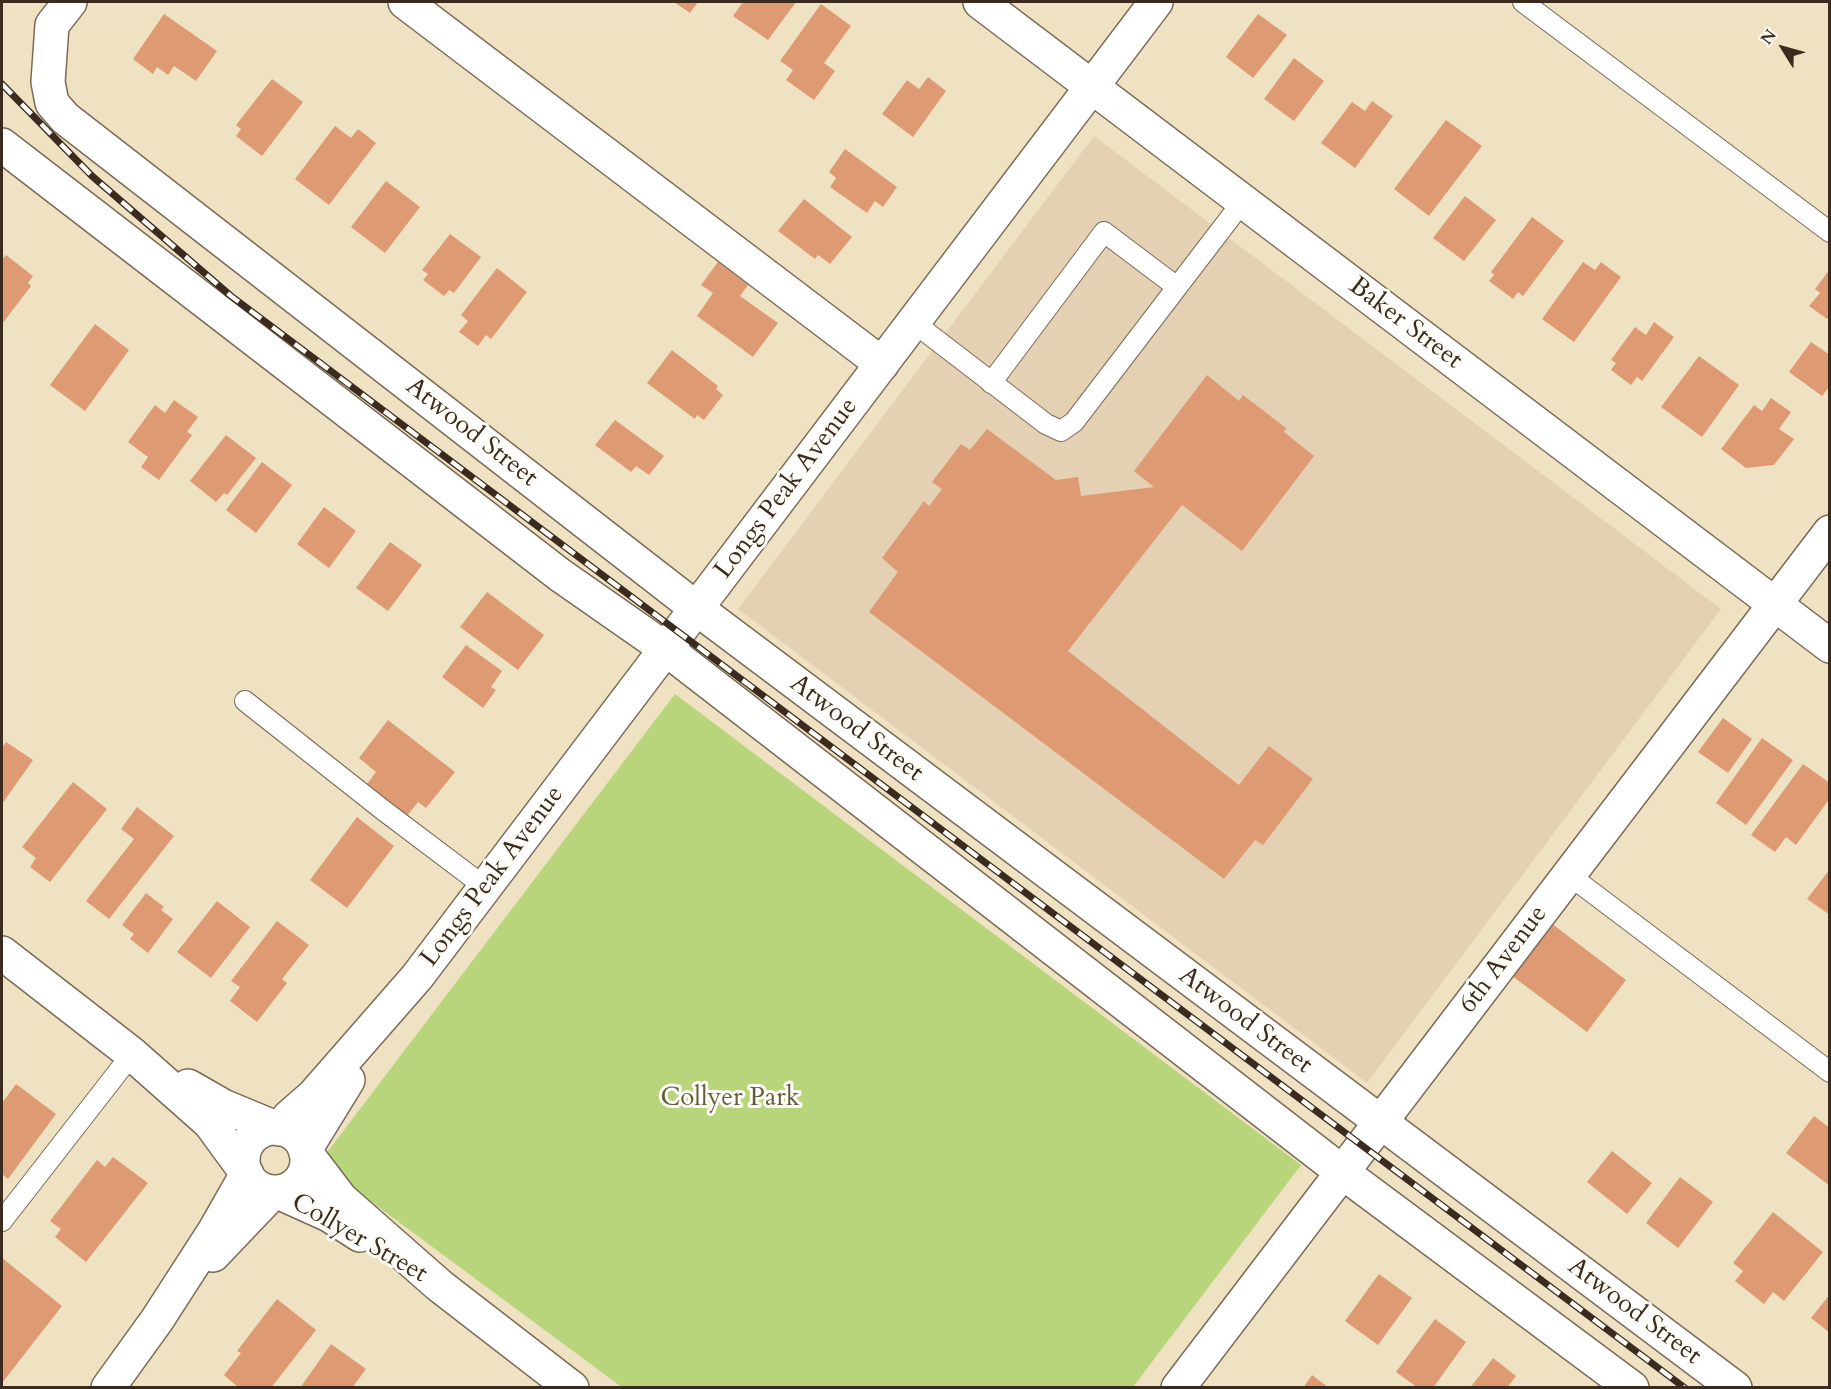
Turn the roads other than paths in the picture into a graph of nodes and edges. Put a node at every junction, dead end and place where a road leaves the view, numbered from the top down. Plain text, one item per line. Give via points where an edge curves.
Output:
1 (405, 2) edge
2 (980, 2) edge
3 (1156, 2) edge
4 (1523, 2) edge
5 (61, 13) edge
6 (1091, 86) junction
7 (2, 145) edge
8 (1243, 201) junction
9 (1830, 232) edge
10 (1177, 287) junction
11 (913, 322) junction
12 (882, 364) junction
13 (991, 383) junction
14 (1830, 532) edge
15 (1774, 604) junction
16 (696, 608) junction
17 (1830, 646) edge
18 (666, 649) junction
19 (245, 701) dead end
20 (1569, 875) junction
21 (486, 887) junction
22 (2, 953) edge
23 (417, 977) junction
24 (132, 1054) junction
25 (1830, 1072) edge
26 (1381, 1123) junction
27 (278, 1128) junction
28 (306, 1151) junction
29 (246, 1172) junction
30 (1342, 1173) junction
31 (276, 1192) junction
32 (2, 1221) edge
33 (440, 1286) junction
34 (157, 1320) junction
35 (108, 1388) edge
36 (572, 1388) edge
37 (1178, 1388) edge
38 (1632, 1388) edge
39 (1735, 1388) edge

1 - 12 street
2 - 6 street, Baker Street
3 - 6 street, Longs Peak Avenue
4 - 9 lane
5 - 16 street, Atwood Street via 48,82 52,103 65,118
6 - 8 street, Baker Street
6 - 11 street, Longs Peak Avenue
7 - 18 street, Atwood Street via 560,575
8 - 10 lane
8 - 15 street, Baker Street
10 - 13 lane via 1074,422 1061,431
10 - 13 lane via 1104,232
11 - 12 street, Longs Peak Avenue
11 - 13 lane
12 - 16 street, Longs Peak Avenue
14 - 15 street, 6th Avenue
15 - 17 street, Baker Street
15 - 20 street, 6th Avenue
16 - 18 street, Longs Peak Avenue
16 - 26 street, Atwood Street
18 - 21 street, Longs Peak Avenue
18 - 30 street, Atwood Street
19 - 21 lane
20 - 25 lane
20 - 26 street, 6th Avenue
21 - 23 street, Longs Peak Avenue
22 - 24 street
23 - 27 street, Longs Peak Avenue via 313,1096
23 - 28 street, Longs Peak Avenue via 329,1108
24 - 27 street via 223,1106
24 - 29 street via 210,1123
24 - 32 lane
26 - 30 street, 6th Avenue
26 - 39 street, Atwood Street
27 - 28 street via 295,1135
27 - 29 street via 266,1130 249,1141 244,1150
28 - 31 street via 304,1174 288,1189
28 - 33 street, Collyer Street via 341,1198
29 - 31 street via 258,1187
29 - 34 street via 215,1230
30 - 37 street, 6th Avenue
30 - 38 street, Atwood Street
31 - 33 street, Collyer Street via 329,1215
31 - 34 street via 227,1239
33 - 36 street, Collyer Street
34 - 35 street

